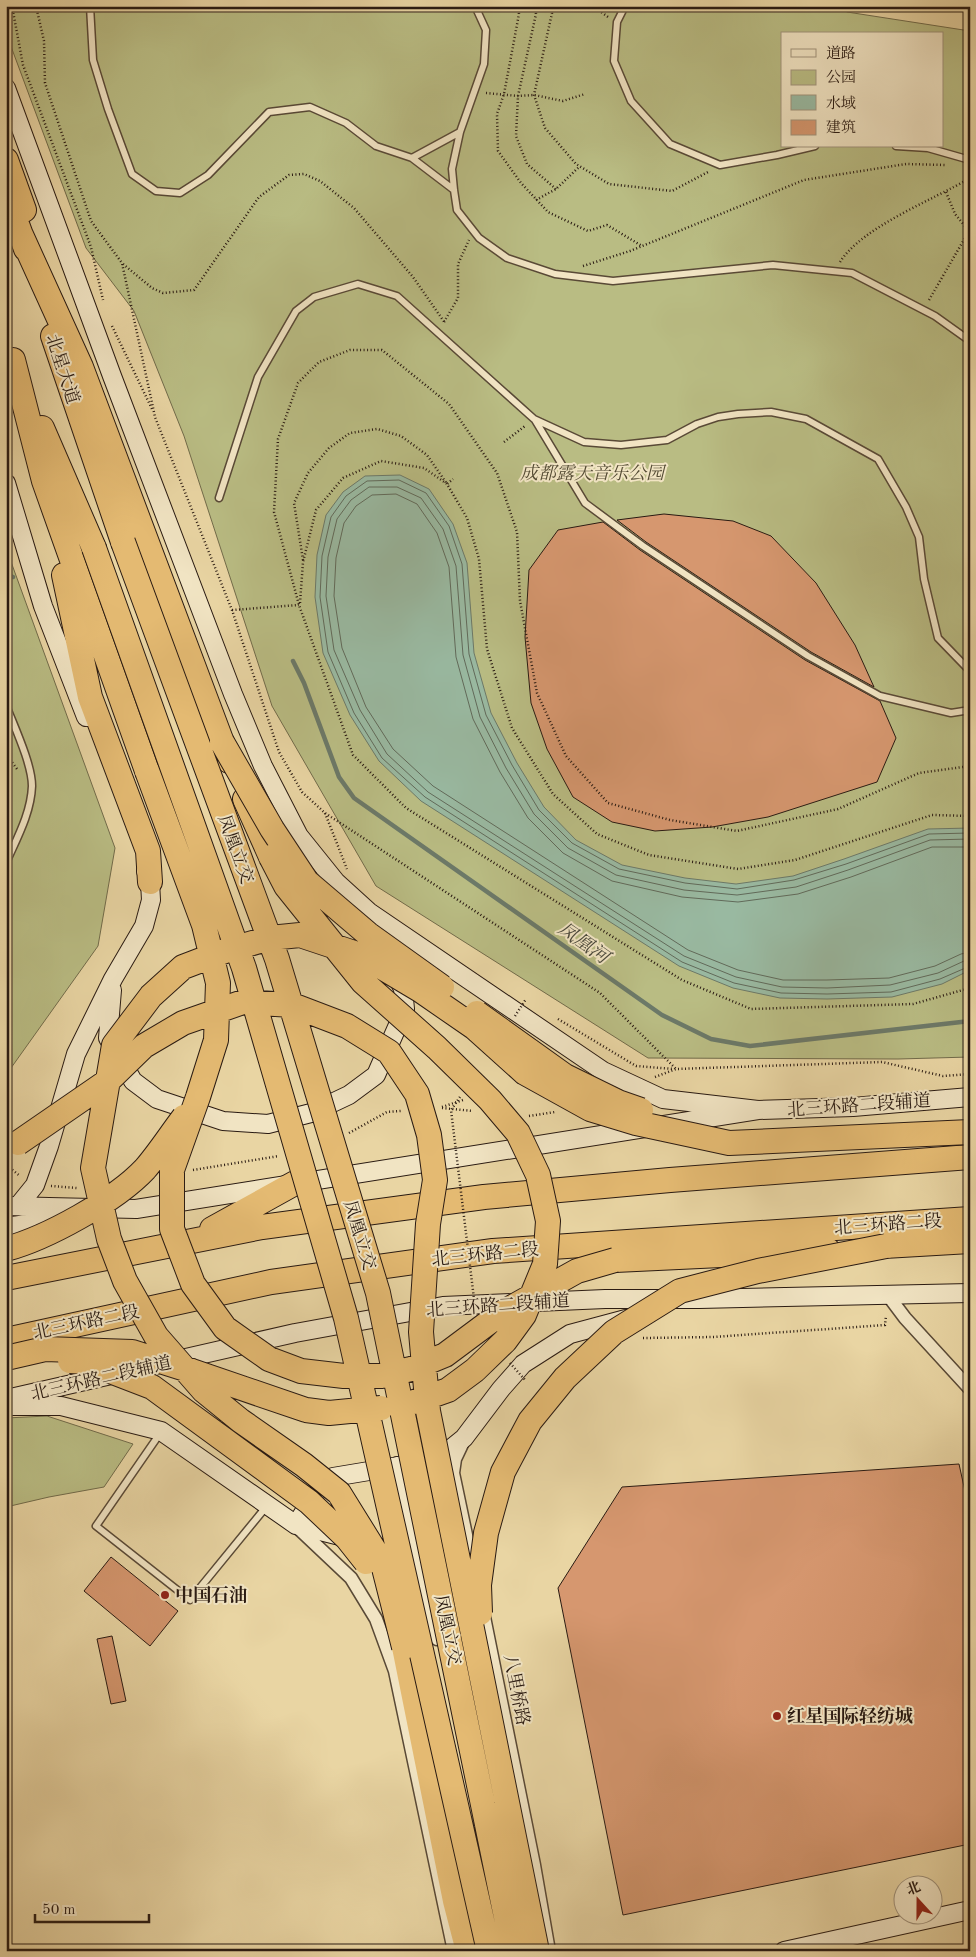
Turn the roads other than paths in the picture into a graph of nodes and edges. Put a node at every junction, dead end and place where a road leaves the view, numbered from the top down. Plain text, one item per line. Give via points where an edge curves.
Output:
1 (90, 6) edge
2 (476, 6) edge
3 (625, 6) edge
4 (6, 88) edge
5 (460, 132) junction
6 (807, 148) edge
7 (928, 148) edge
8 (412, 158) junction
9 (6, 160) edge
10 (970, 160) edge
11 (454, 190) junction
12 (6, 194) edge
13 (21, 235) junction
14 (970, 341) edge
15 (10, 350) edge
16 (81, 367) junction
17 (534, 419) junction
18 (44, 480) junction
19 (6, 483) edge
20 (219, 498) dead end
21 (123, 542) joint
22 (970, 671) edge
23 (6, 705) edge
24 (970, 710) edge
25 (222, 742) junction
26 (6, 862) edge
27 (150, 882) junction
28 (369, 912) junction
29 (113, 979) junction
30 (108, 1081) junction
31 (198, 1097) junction
32 (970, 1097) edge
33 (758, 1110) junction
34 (970, 1132) edge
35 (729, 1143) junction
36 (6, 1152) edge
37 (970, 1157) edge
38 (296, 1183) junction
39 (12, 1206) edge
40 (136, 1209) junction
41 (970, 1219) edge
42 (6, 1226) edge
43 (190, 1241) junction
44 (970, 1241) edge
45 (886, 1246) junction
46 (6, 1249) edge
47 (6, 1278) edge
48 (970, 1293) edge
49 (887, 1294) junction
50 (699, 1299) junction
51 (6, 1340) edge
52 (6, 1360) edge
53 (970, 1389) edge
54 (6, 1399) edge
55 (6, 1406) edge
56 (161, 1431) junction
57 (464, 1438) junction
58 (397, 1466) junction
59 (268, 1506) junction
60 (296, 1525) junction
61 (426, 1590) junction
62 (404, 1647) junction
63 (484, 1687) junction
64 (970, 1910) edge
65 (454, 1951) edge
66 (468, 1951) edge
67 (489, 1951) edge
68 (509, 1951) edge
69 (513, 1951) edge
70 (537, 1951) edge
71 (549, 1951) edge
72 (784, 1951) edge

1 - 8 lane via 93,60 108,109 132,174 156,191 180,193 208,174 269,112 310,107 346,123 376,146
2 - 5 lane via 486,30 484,64
3 - 6 lane via 617,22 614,61 631,101 670,144 720,165
4 - 28 main road via 115,385 263,766 299,836 336,882
5 - 8 lane
5 - 11 lane via 452,169
7 - 10 lane
8 - 11 lane
9 - 16 highway
11 - 14 lane via 457,210 479,238 507,258 555,274 613,282 773,264 852,273 935,316
12 - 13 highway, 北星大道
13 - 16 highway
13 - 21 highway, 北星大道
15 - 18 highway
15 - 67 highway, 凤凰立交, bridge via 94,548 244,968 346,1318
16 - 25 highway
17 - 20 lane via 397,296 358,284 314,297 296,310 258,377
17 - 22 lane via 584,442 621,445 667,440 718,417 771,412 806,419 878,459 906,507 919,538 924,579 938,638
17 - 24 lane via 585,503 808,656 880,696 951,713
18 - 27 highway via 90,697 148,851
18 - 31 highway, bridge via 204,925 218,983 216,1040
19 - 27 main road via 43,606
21 - 69 highway, 凤凰立交, bridge via 277,959 378,1294
23 - 26 lane via 26,757 32,785 26,819
25 - 35 highway, bridge via 307,882 368,934 565,1076 618,1102
25 - 52 highway, bridge via 286,886 363,982 444,1054 518,1133 538,1175 548,1221 545,1264 524,1315 505,1341 475,1370 448,1390 387,1407 329,1413 306,1410 132,1352 45,1349
27 - 29 main road via 151,900 144,926
28 - 29 main road via 403,989 405,1009 376,1075 349,1095 311,1113 285,1120 268,1124 223,1122 157,1099 133,1081 108,1038
28 - 33 main road via 603,1071 663,1099
29 - 39 main road via 76,1054 35,1185
30 - 35 highway, bridge via 114,1045 151,996 183,967 270,938 300,935 363,956 420,990 475,1028 524,1073 590,1109 636,1123
30 - 36 highway, bridge
30 - 62 highway, bridge via 93,1168 109,1239 125,1281 156,1336 204,1391 339,1493 383,1564
30 - 63 highway, bridge via 144,1046 183,1023 243,1002 292,1006 348,1026 389,1052 417,1094 429,1135 435,1180 428,1224 421,1332 428,1411
31 - 45 highway, bridge via 172,1170 172,1229 193,1284 225,1328 269,1359 301,1371 381,1376 411,1369 445,1355 500,1314 577,1271 615,1260
31 - 46 highway, bridge via 144,1169 101,1205 24,1244
32 - 33 main road, 北三环路二段辅道 via 853,1107
33 - 38 main road, 北三环路二段辅道
34 - 35 highway, bridge
37 - 43 highway via 484,1197 262,1227
38 - 40 main road, 北三环路二段辅道
38 - 43 highway
39 - 40 main road, 北三环路二段辅道
40 - 42 main road
41 - 51 highway, 北三环路二段 via 493,1251 271,1282
43 - 47 highway
44 - 45 highway
45 - 63 highway, bridge via 758,1271 680,1291 614,1332 565,1378 530,1421 502,1472 488,1525 479,1585
48 - 49 main road, 北三环路二段辅道
49 - 50 main road, 北三环路二段辅道
49 - 53 street
50 - 54 main road, 北三环路二段辅道 via 605,1299 443,1306 295,1333
50 - 57 main road via 570,1334 523,1364
52 - 62 highway, bridge via 87,1362 152,1387 309,1502 347,1538 374,1572
55 - 56 main road via 61,1406
56 - 59 main road
56 - 59 lane via 96,1526 190,1600
57 - 58 main road via 444,1455
57 - 71 street, 八里桥路 via 455,1458 453,1473 519,1788
58 - 60 main road via 333,1476 317,1491
58 - 61 main road
59 - 60 main road
60 - 61 main road via 386,1550 407,1561 420,1575
60 - 65 street via 351,1578 376,1619 395,1671
61 - 68 street
62 - 66 highway
63 - 70 highway, bridge
64 - 72 main road

